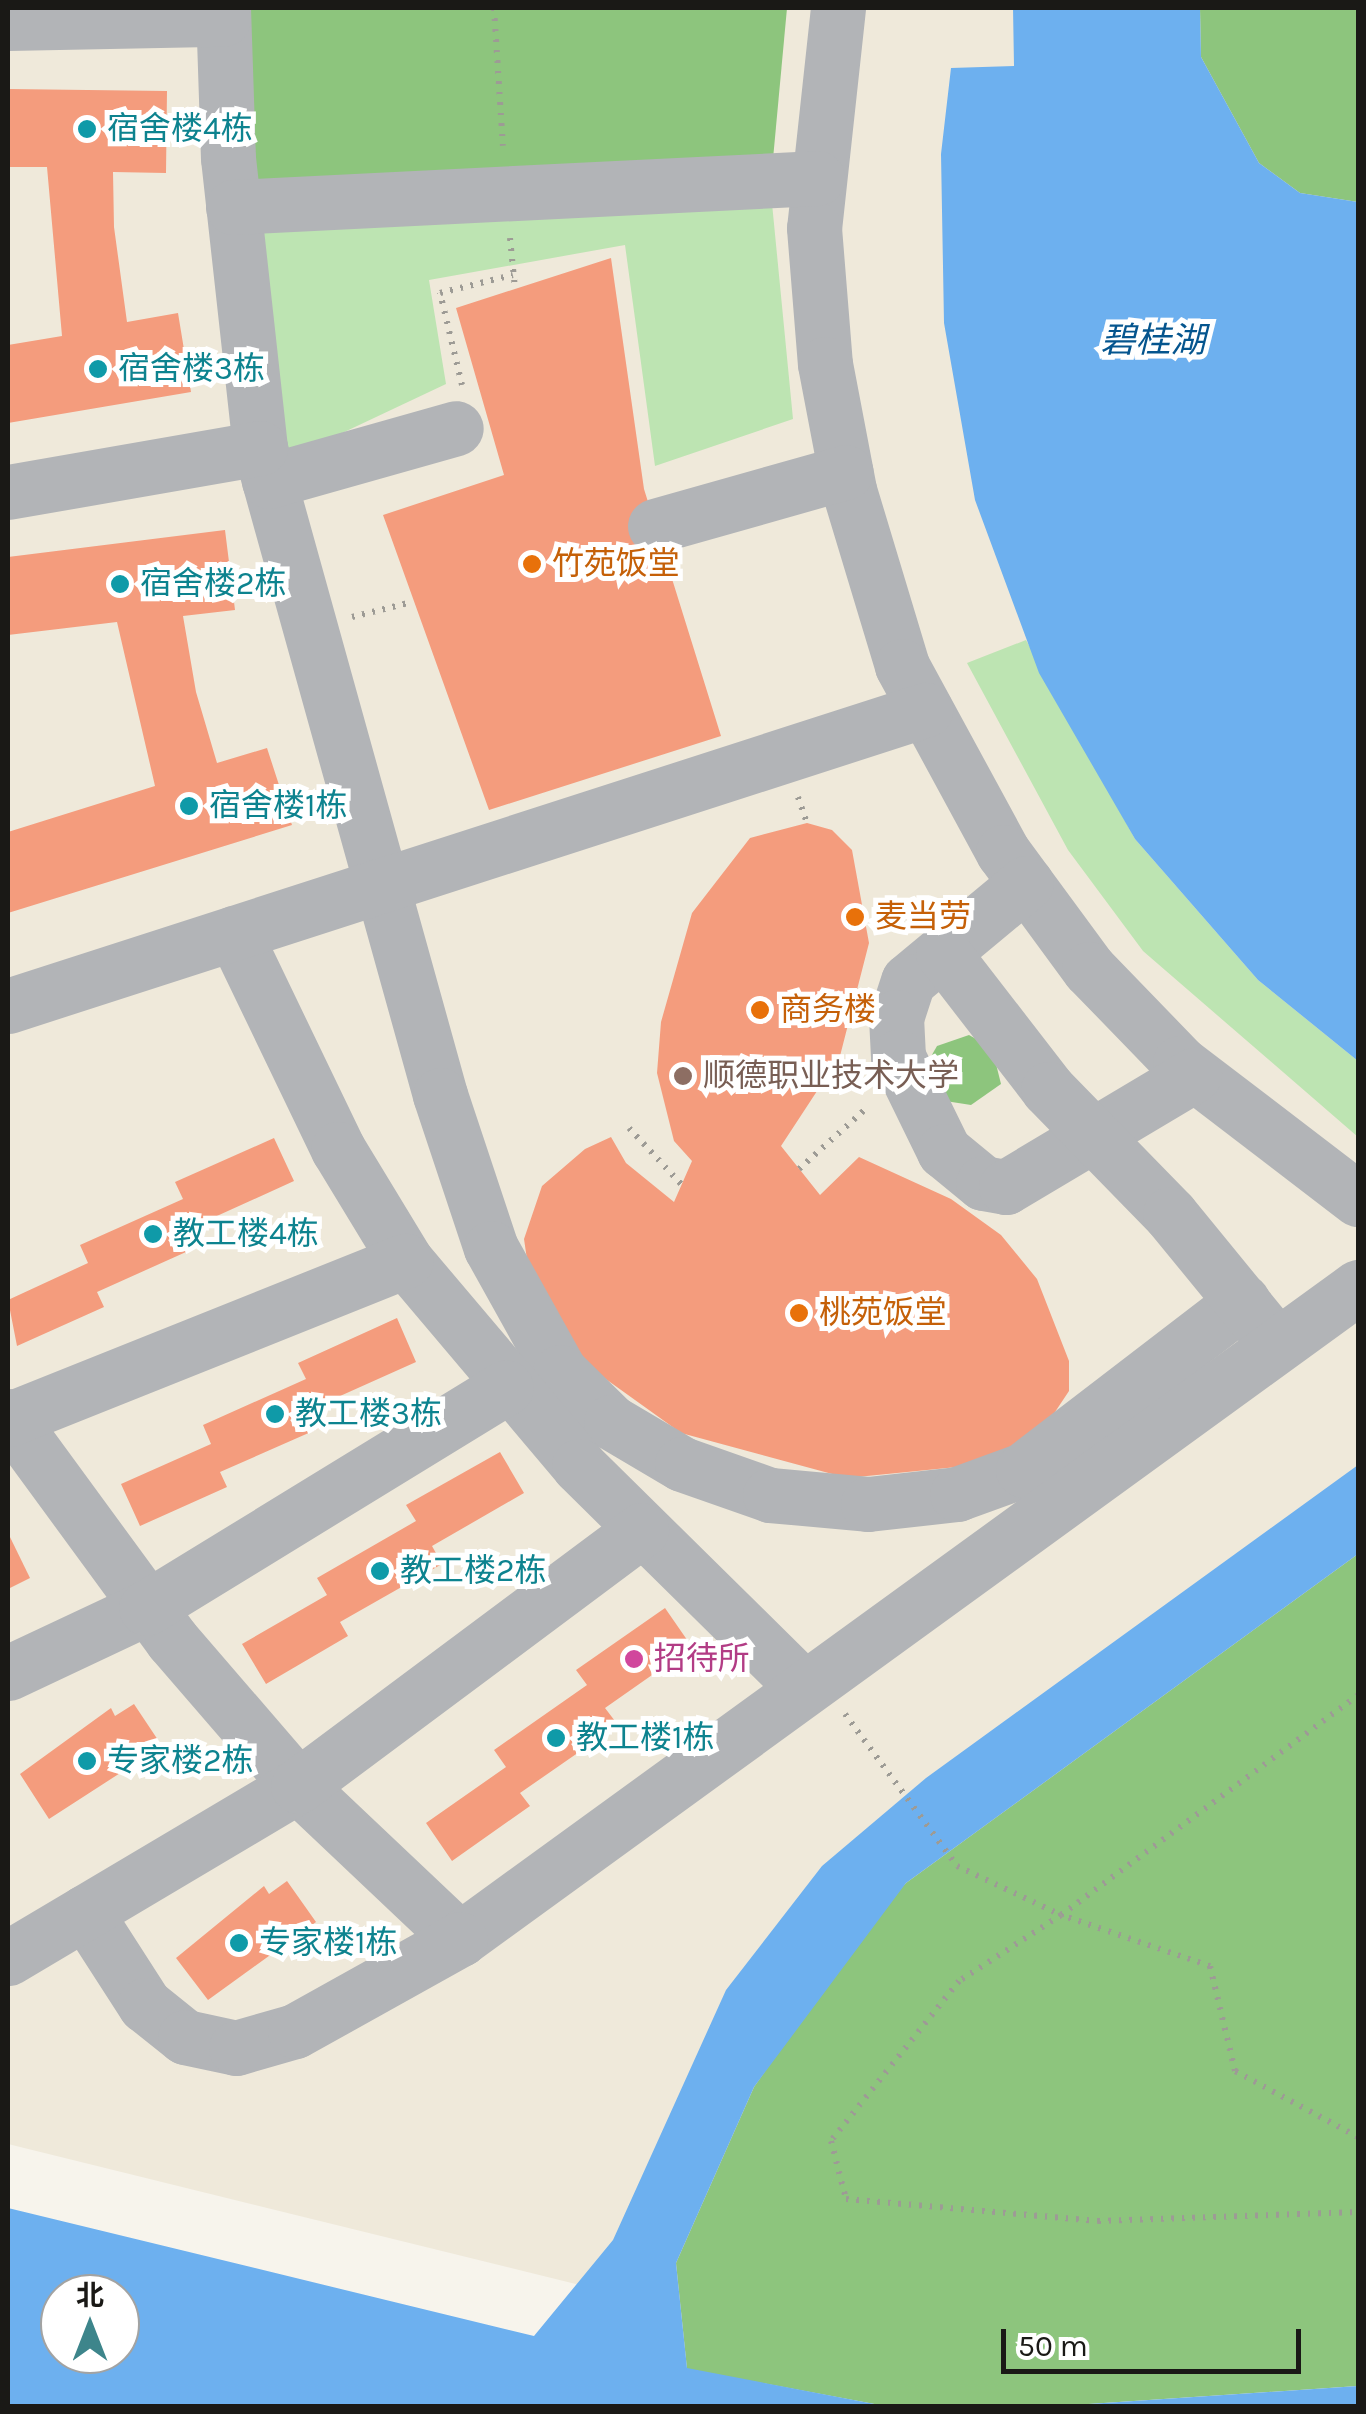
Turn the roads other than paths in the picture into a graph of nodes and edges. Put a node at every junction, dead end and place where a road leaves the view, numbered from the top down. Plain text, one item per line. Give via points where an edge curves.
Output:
1 (838, 8) edge
2 (223, 13) edge
3 (8, 23) edge
4 (817, 178) junction
5 (234, 206) junction
6 (467, 406) road end
7 (264, 465) junction
8 (846, 472) junction
9 (8, 492) edge
10 (655, 526) dead end
11 (925, 710) junction
12 (1026, 883) junction
13 (376, 886) junction
14 (234, 933) junction
15 (942, 953) junction
16 (8, 1006) edge
17 (1194, 1075) junction
18 (1096, 1139) junction
19 (1358, 1199) edge
20 (406, 1260) junction
21 (1358, 1288) edge
22 (1243, 1301) junction
23 (1277, 1346) junction
24 (506, 1387) junction
25 (9, 1418) edge
26 (626, 1430) junction
27 (579, 1466) junction
28 (1020, 1498) junction
29 (641, 1530) junction
30 (146, 1608) junction
31 (8, 1673) edge
32 (802, 1686) junction
33 (298, 1786) junction
34 (85, 1912) junction
35 (460, 1939) junction
36 (8, 1958) edge

1 - 4 street
2 - 3 street
2 - 5 street
4 - 5 street
4 - 8 street via 824,364
5 - 7 street
6 - 7 street
7 - 9 street
7 - 13 street
8 - 10 street
8 - 11 street via 902,666
11 - 12 street
11 - 13 street
12 - 15 street
12 - 17 street via 1089,969
13 - 14 street
13 - 26 street via 521,1314 560,1372
14 - 16 street
14 - 20 street via 338,1149
15 - 18 street
15 - 18 street via 908,982 896,1018 898,1057 944,1151 983,1183 1006,1187
17 - 18 street
17 - 19 street
18 - 22 street
20 - 24 street
20 - 25 street
21 - 23 street
22 - 23 street
22 - 28 street
23 - 28 street
24 - 27 street
24 - 30 street
25 - 30 street
26 - 27 street
26 - 28 street via 682,1464 770,1495 868,1504 958,1494
27 - 29 street
28 - 32 street
29 - 32 street
29 - 33 street
30 - 31 street
30 - 33 street
32 - 35 street
33 - 34 street
33 - 35 street
34 - 35 street via 144,2006 185,2037 236,2048 295,2032
34 - 36 street

